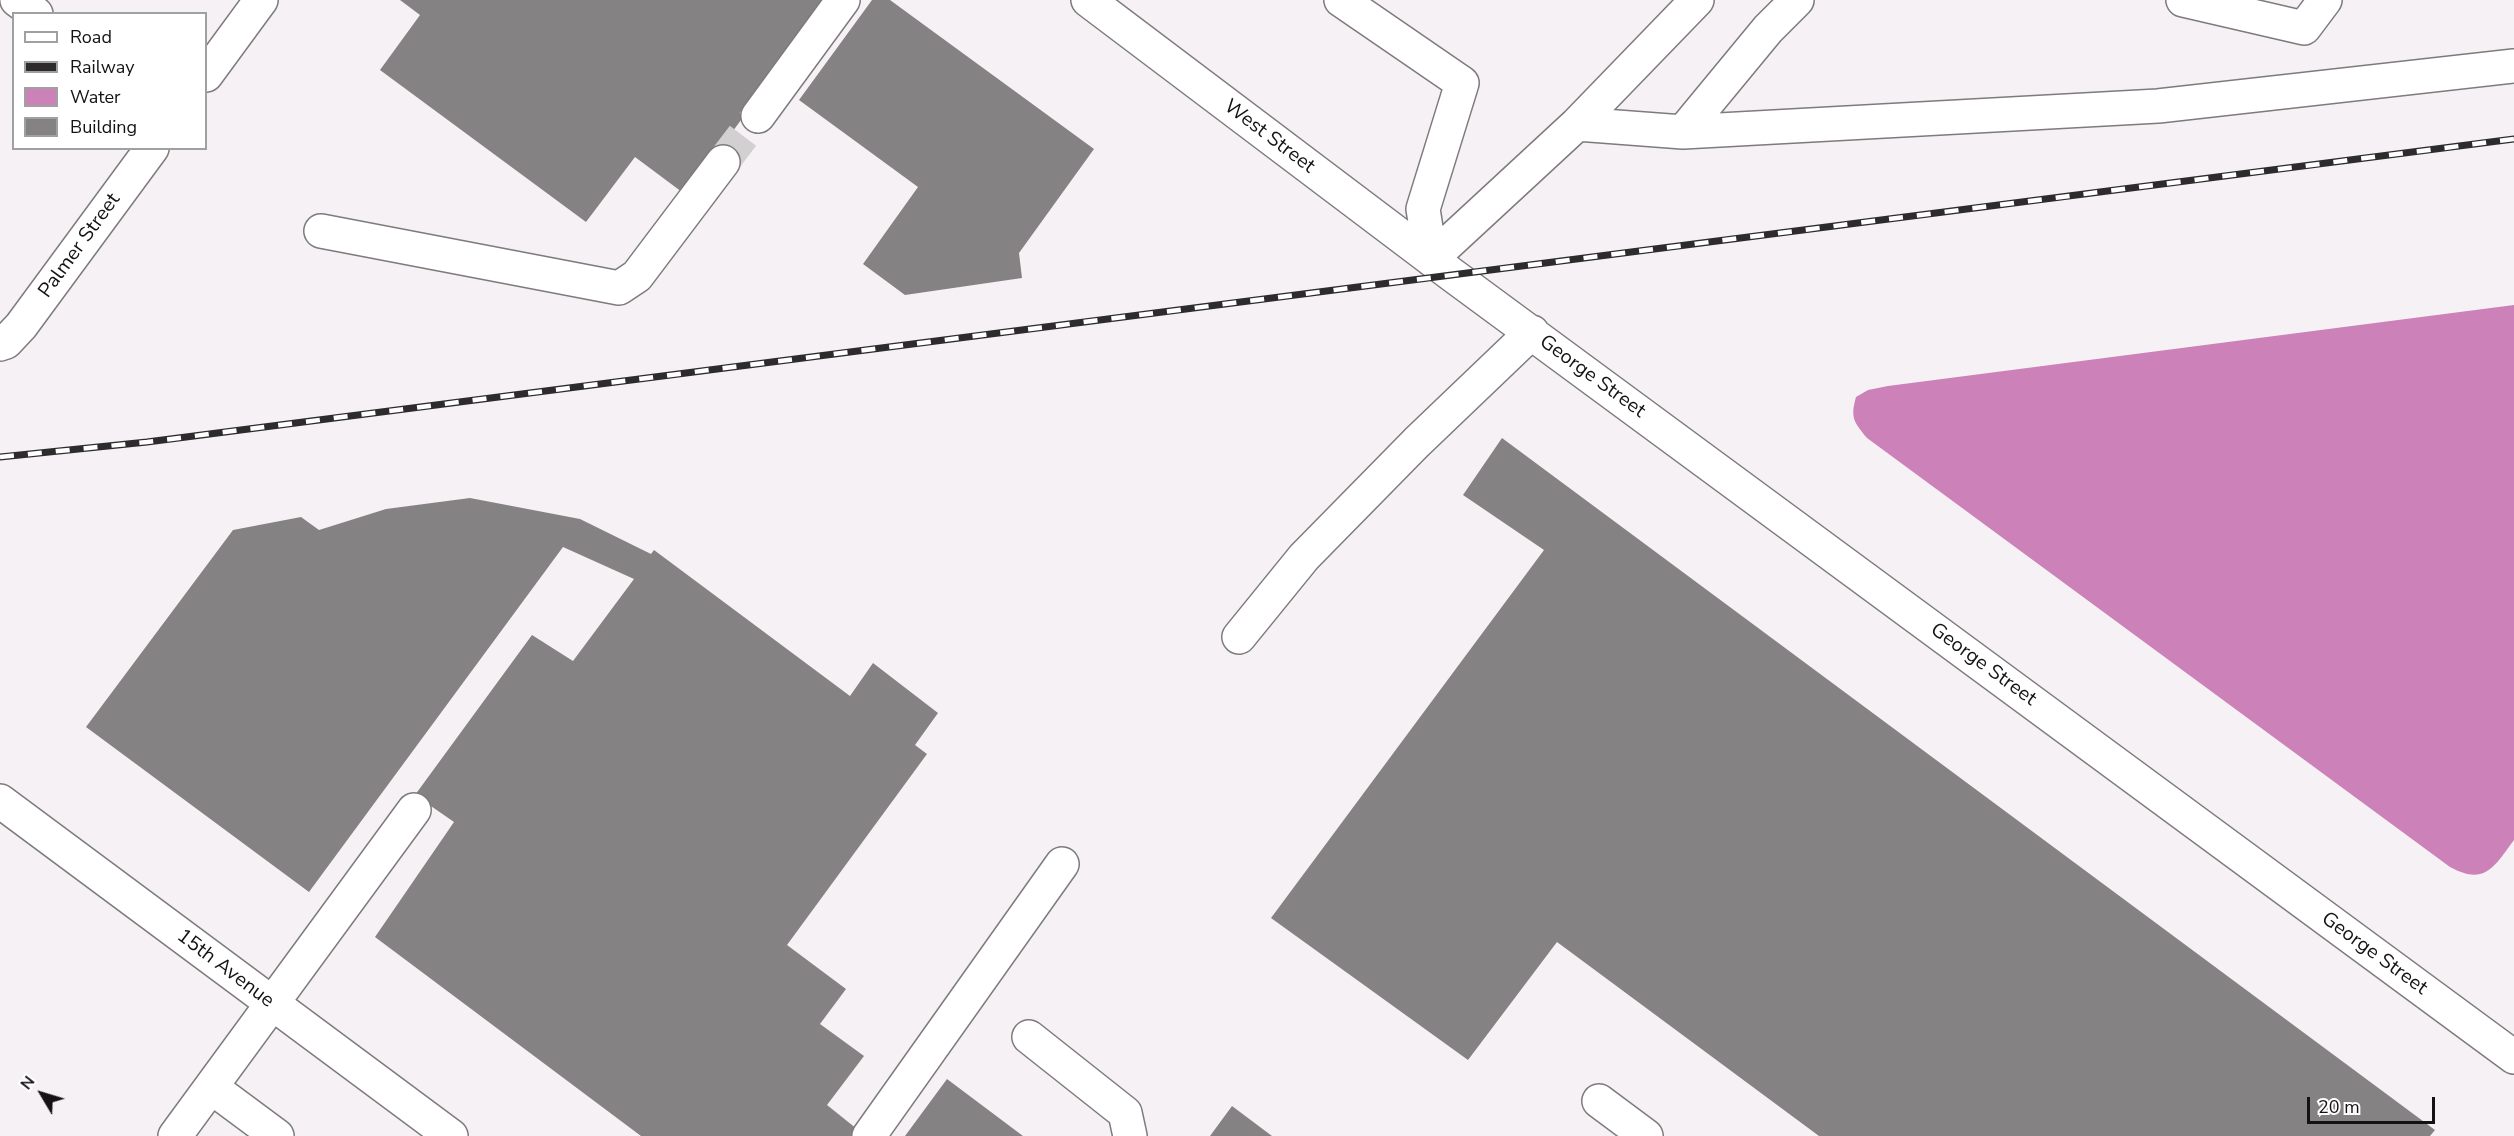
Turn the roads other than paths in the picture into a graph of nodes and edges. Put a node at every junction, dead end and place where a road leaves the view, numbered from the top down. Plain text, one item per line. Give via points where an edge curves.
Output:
1 (17, 0) edge
2 (261, 0) edge
3 (843, 0) edge
4 (1088, 0) edge
5 (1341, 0) edge
6 (1697, 0) edge
7 (1797, 0) edge
8 (2183, 0) edge
9 (2325, 0) edge
10 (33, 12) edge
11 (2514, 66) edge
12 (207, 74) edge
13 (758, 116) tunnel mouth
14 (1577, 124) junction
15 (1683, 132) junction
16 (151, 150) edge
17 (723, 162) tunnel mouth
18 (321, 231) dead end
19 (1441, 266) junction
20 (1532, 332) junction
21 (3, 343) edge
22 (1239, 637) dead end
23 (0, 801) edge
24 (414, 810) dead end
25 (1062, 864) dead end
26 (272, 1003) junction
27 (1029, 1037) dead end
28 (2514, 1057) edge
29 (211, 1087) junction
30 (1599, 1101) dead end
31 (175, 1136) edge
32 (277, 1136) edge
33 (451, 1136) edge
34 (868, 1136) edge
35 (1130, 1136) edge
36 (1646, 1136) edge

1 - 10 street
2 - 12 street
3 - 13 street
4 - 19 street, West Street
5 - 19 street via 1462,83 1423,209
6 - 14 street
7 - 15 street
8 - 9 street via 2304,28
11 - 15 street via 2158,106
14 - 15 street
14 - 19 street
16 - 21 street, Palmer Street via 21,326
17 - 18 street via 638,276 620,288
19 - 20 street, George Street
20 - 22 street via 1304,557
20 - 28 street, George Street
23 - 26 street, 15th Avenue
24 - 26 street
25 - 34 street
26 - 29 street
26 - 33 street, 15th Avenue
27 - 35 street via 1125,1113
29 - 31 street
29 - 32 street
30 - 36 street

